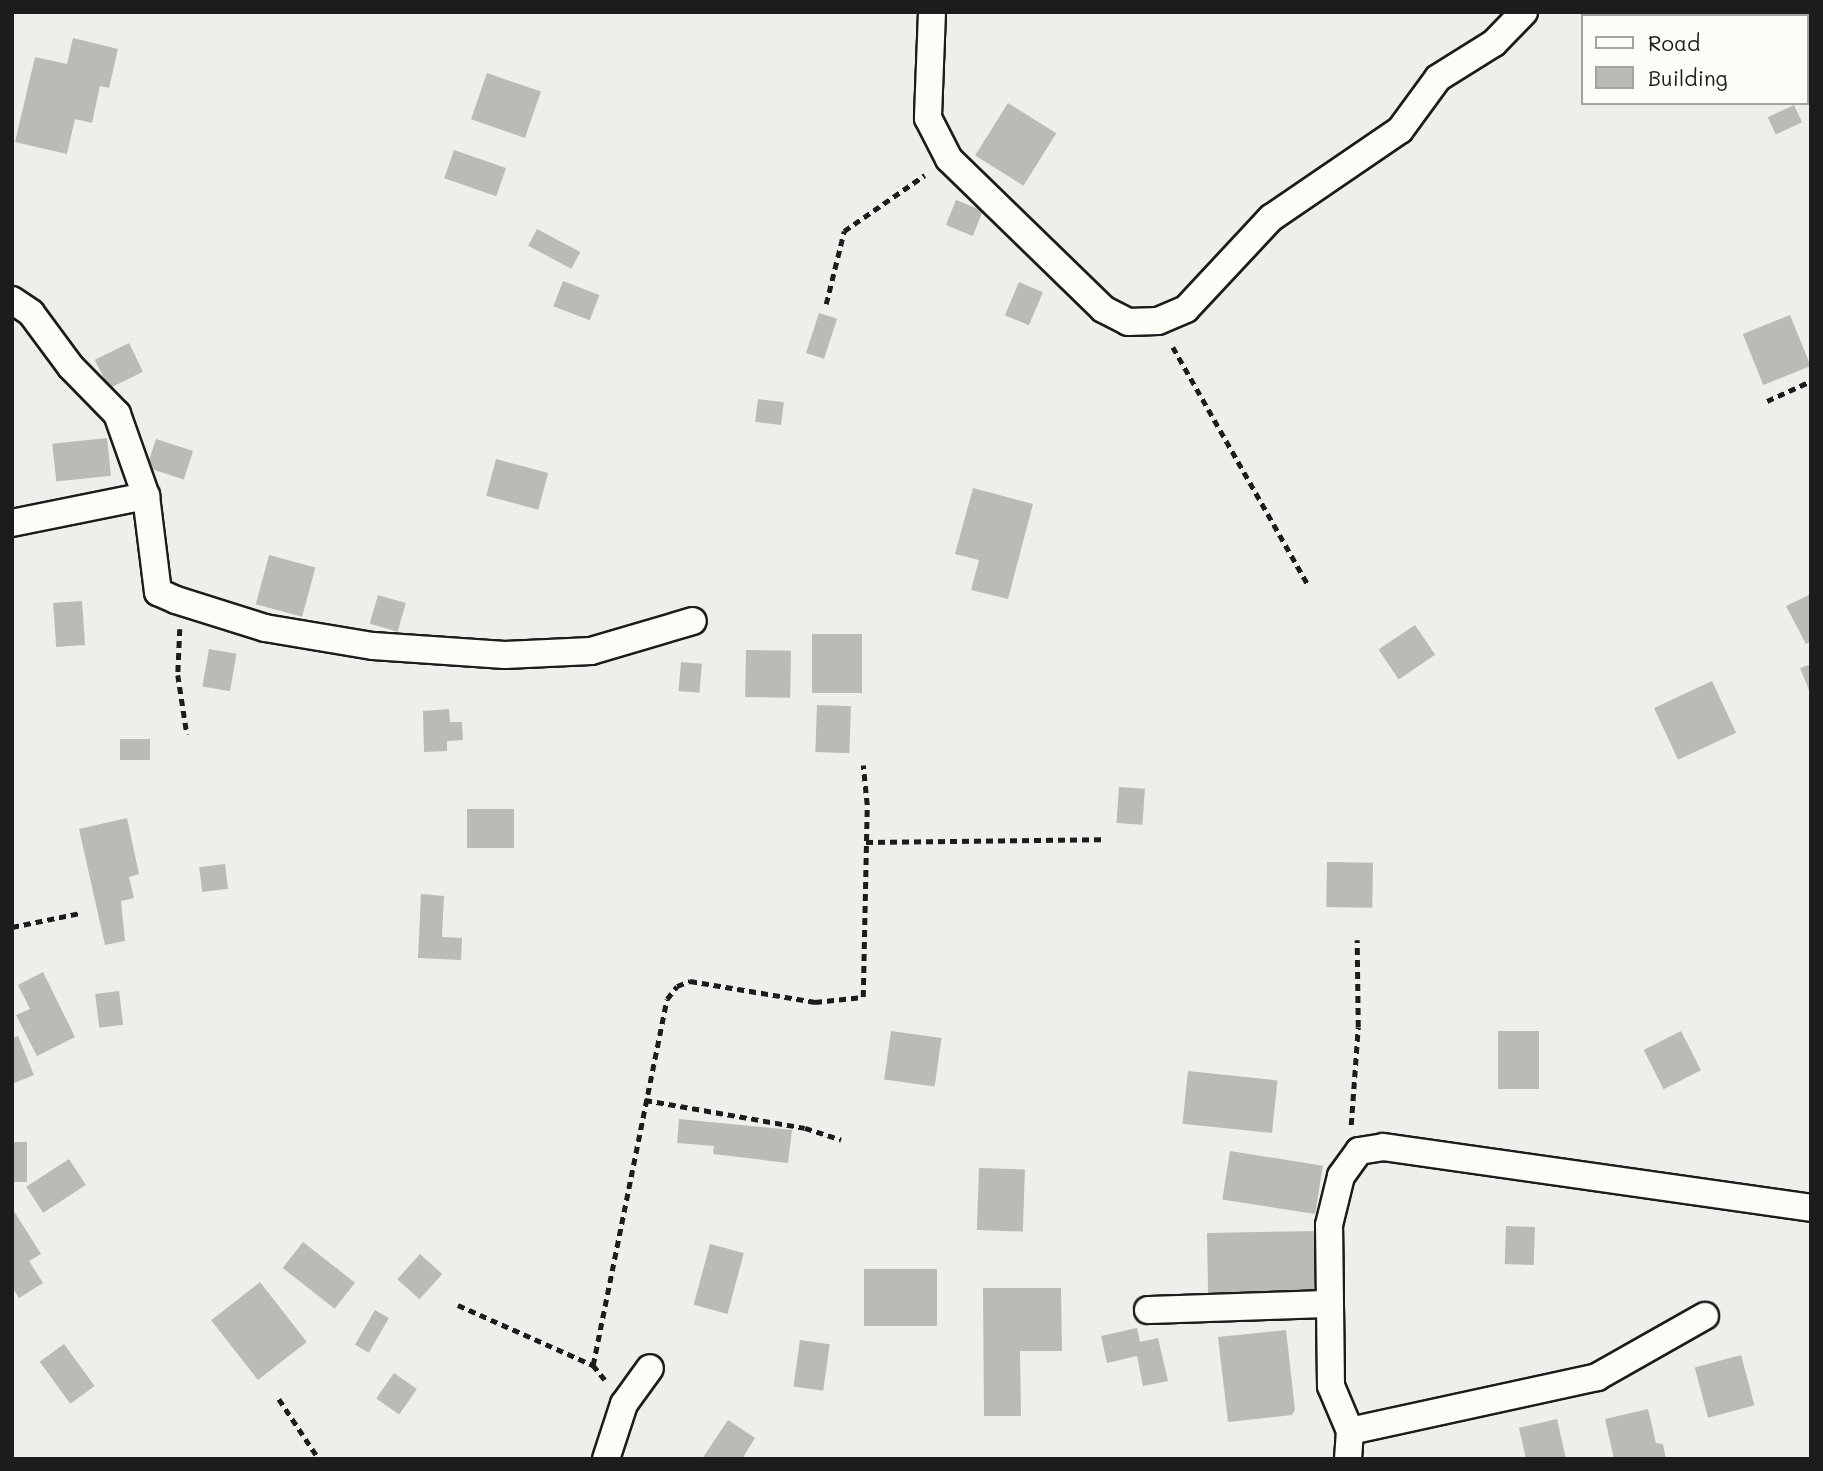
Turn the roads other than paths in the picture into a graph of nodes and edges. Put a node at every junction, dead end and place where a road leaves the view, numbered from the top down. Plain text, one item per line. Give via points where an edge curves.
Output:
1 (932, 12) edge
2 (1524, 12) edge
3 (12, 300) edge
4 (146, 496) junction
5 (12, 523) edge
6 (693, 621) dead end
7 (1811, 1208) edge
8 (1328, 1304) junction
9 (1148, 1310) dead end
10 (1705, 1316) dead end
11 (650, 1368) dead end
12 (1350, 1432) junction
13 (606, 1459) edge
14 (1348, 1459) edge

1 - 2 street via 928,118 948,159 1103,309 1128,322 1158,321 1186,309 1271,218 1400,130 1438,78 1494,43
3 - 4 street via 31,313 71,368 117,414
4 - 5 street
4 - 6 street via 158,592 265,628 373,646 505,655 591,651
7 - 8 street via 1383,1147 1359,1151 1350,1159 1329,1225
8 - 9 street
8 - 12 street via 1331,1386
10 - 12 street via 1597,1377
11 - 13 street via 624,1404
12 - 14 street

